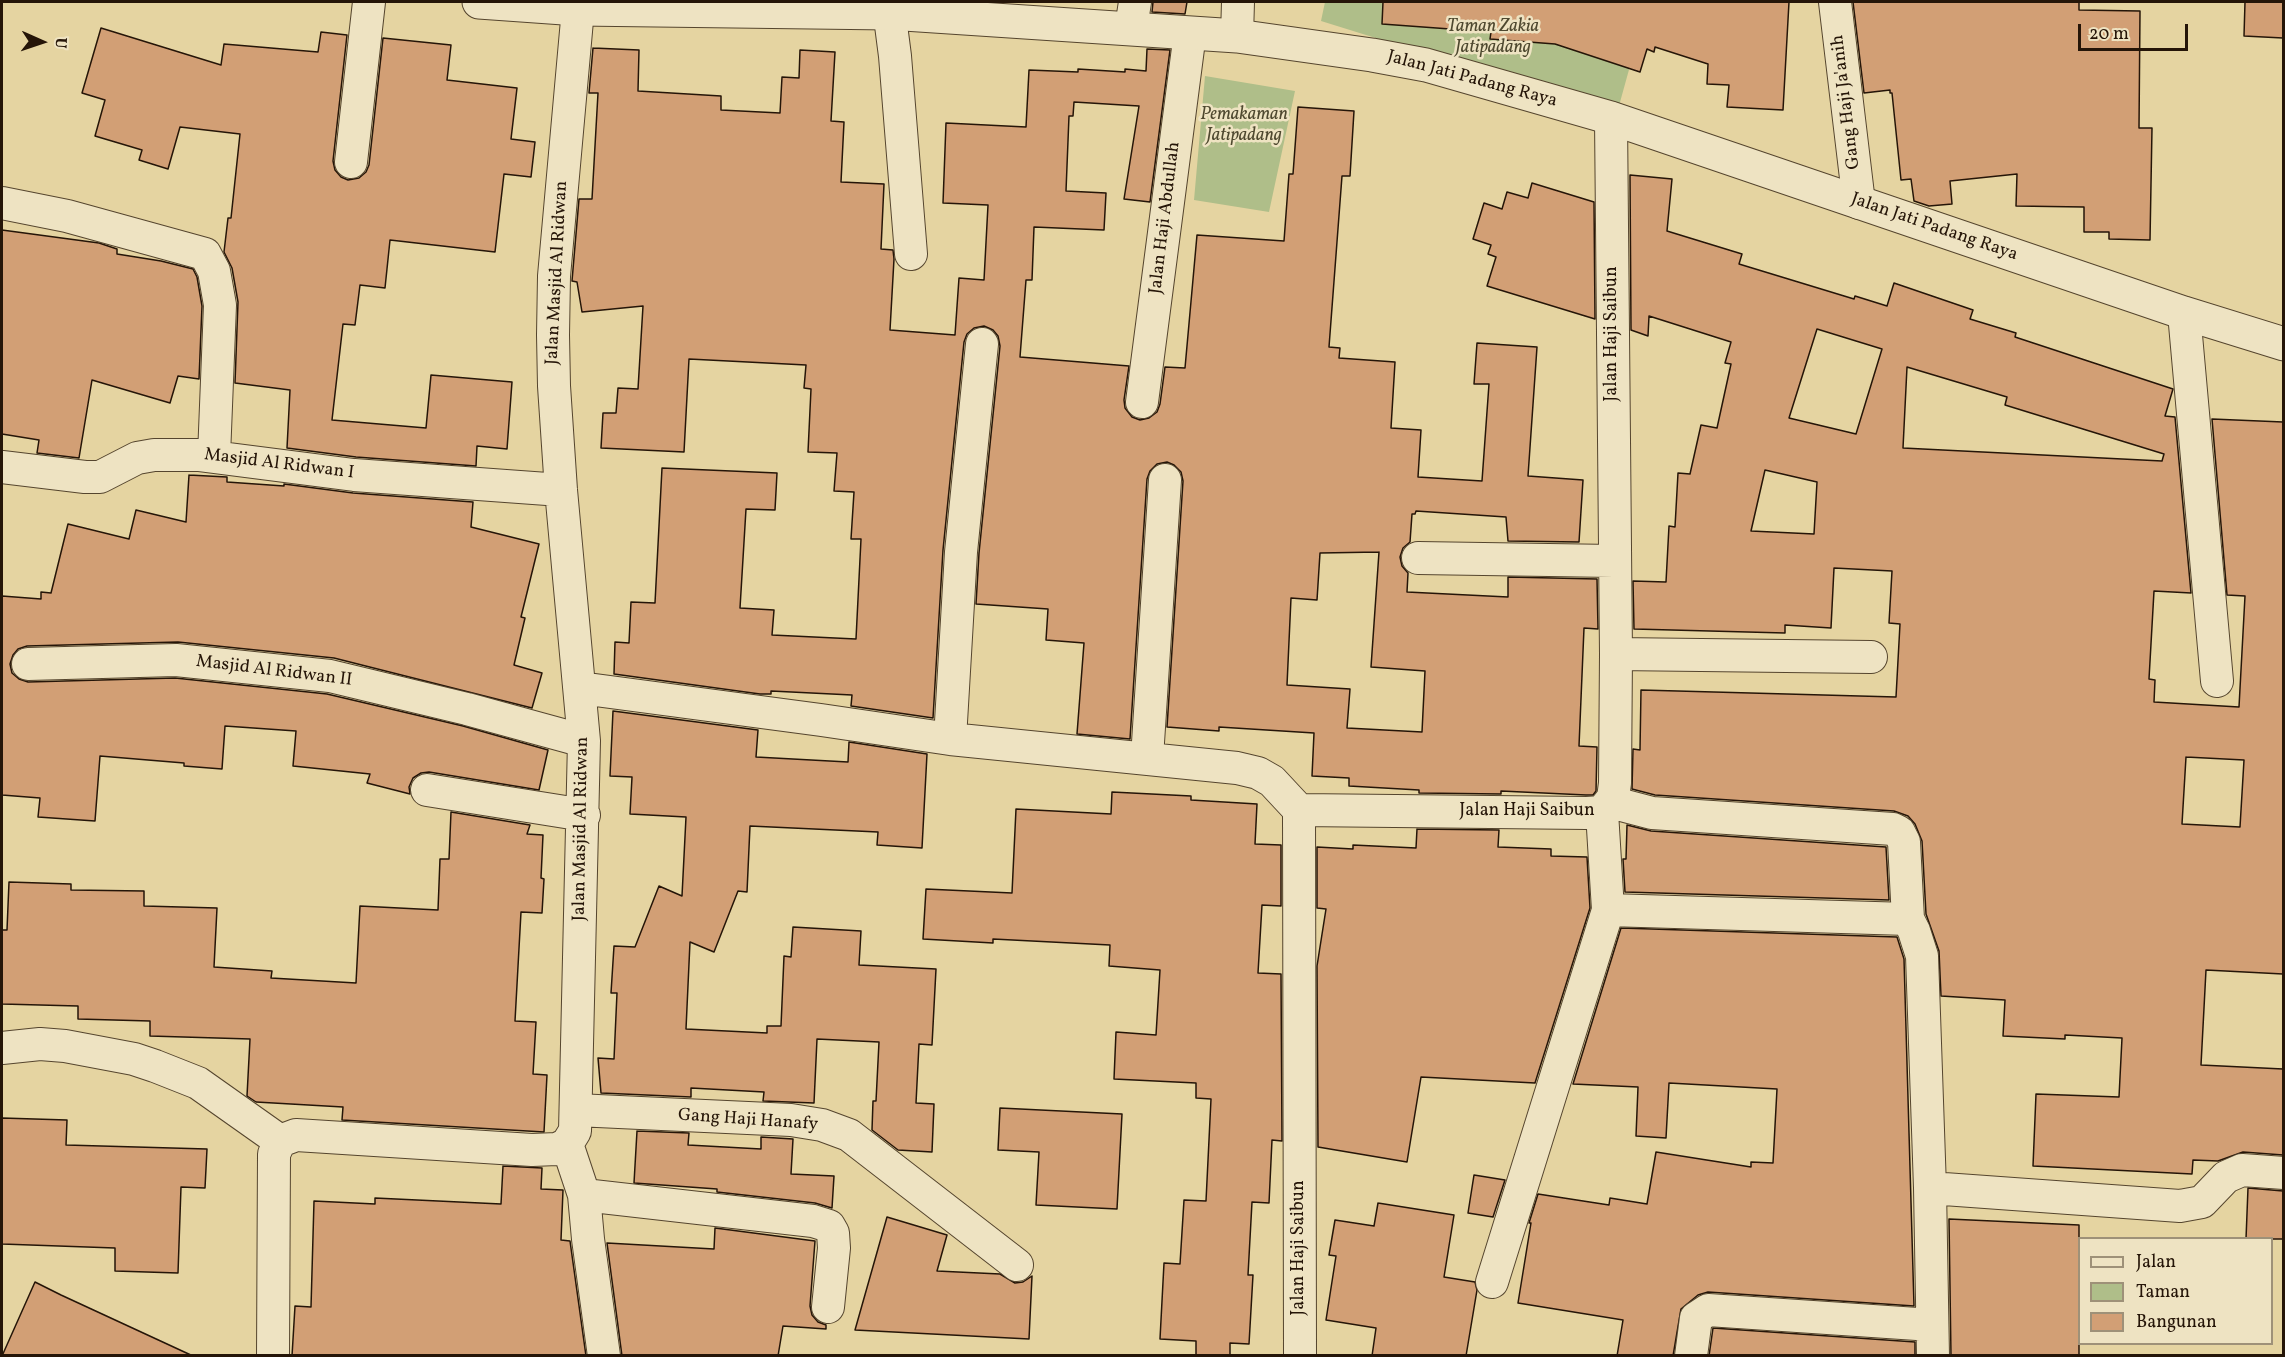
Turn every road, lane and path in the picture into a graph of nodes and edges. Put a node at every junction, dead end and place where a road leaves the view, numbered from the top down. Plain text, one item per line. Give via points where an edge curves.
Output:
1 (369, 2) edge
2 (479, 2) edge
3 (1238, 2) edge
4 (1835, 2) edge
5 (889, 7) edge
6 (578, 9) junction
7 (1133, 15) edge
8 (1190, 33) junction
9 (1237, 36) junction
10 (1611, 118) junction
11 (351, 162) dead end
12 (2, 202) edge
13 (1859, 203) junction
14 (911, 254) dead end
15 (2184, 313) junction
16 (982, 344) dead end
17 (2283, 344) edge
18 (1142, 402) dead end
19 (214, 456) junction
20 (2, 467) edge
21 (1164, 480) dead end
22 (561, 490) junction
23 (1418, 558) dead end
24 (1614, 561) junction
25 (1616, 654) junction
26 (1871, 657) dead end
27 (28, 664) dead end
28 (2217, 681) dead end
29 (580, 688) junction
30 (950, 739) junction
31 (584, 741) junction
32 (1147, 758) junction
33 (427, 790) dead end
34 (1606, 807) junction
35 (1299, 810) junction
36 (584, 815) junction
37 (1608, 910) junction
38 (1908, 919) junction
39 (2, 1048) edge
40 (573, 1128) junction
41 (648, 1132) dead end
42 (280, 1141) junction
43 (2283, 1173) edge
44 (1930, 1188) junction
45 (584, 1195) junction
46 (1017, 1265) dead end
47 (1492, 1282) dead end
48 (828, 1307) dead end
49 (1933, 1340) edge
50 (273, 1356) edge
51 (604, 1356) edge
52 (1300, 1356) edge
53 (1691, 1356) edge

1 - 11 street
2 - 6 street, Jalan Jati Padang Raya
3 - 9 street
4 - 13 street, Gang Haji Ja'anih
5 - 6 street, Jalan Jati Padang Raya
5 - 7 street, Jalan Jati Padang Raya
5 - 14 street
6 - 22 street, Jalan Masjid Al Ridwan via 554,276 554,386
7 - 8 street, Jalan Jati Padang Raya
8 - 9 street, Jalan Jati Padang Raya
8 - 18 street, Jalan Haji Abdullah
9 - 10 street, Jalan Jati Padang Raya via 1426,65
10 - 13 street, Jalan Jati Padang Raya
10 - 24 street, Jalan Haji Saibun
12 - 19 street via 205,254 214,271 220,305
13 - 15 street, Jalan Jati Padang Raya
15 - 17 street, Jalan Jati Padang Raya
15 - 28 street
16 - 30 street via 961,552
19 - 20 street, Masjid Al Ridwan I via 137,458 100,477
19 - 22 street, Masjid Al Ridwan I via 354,475
21 - 32 street
22 - 29 street, Jalan Masjid Al Ridwan
23 - 24 street
24 - 25 street, Jalan Haji Saibun
25 - 26 street
25 - 34 street, Jalan Haji Saibun via 1615,783
27 - 31 street, Masjid Al Ridwan II via 176,660 330,676
29 - 30 street
29 - 31 street, Jalan Masjid Al Ridwan
30 - 32 street
31 - 36 street, Jalan Masjid Al Ridwan
32 - 35 street via 1258,773 1272,781
33 - 36 street
34 - 35 street, Jalan Haji Saibun
34 - 37 street
34 - 38 street via 1893,829 1904,842
35 - 52 street, Jalan Haji Saibun
36 - 40 street, Jalan Masjid Al Ridwan
37 - 38 street
37 - 47 street
38 - 44 street via 1922,956
39 - 42 street via 65,1046 155,1066 198,1083
40 - 41 street
40 - 42 street via 557,1149 296,1136
40 - 45 street, Jalan Masjid Al Ridwan
40 - 46 street, Gang Haji Hanafy via 791,1120 822,1125 849,1134
42 - 50 street via 274,1154
43 - 44 street via 2242,1170 2226,1177 2202,1202 2180,1206
44 - 49 street
45 - 48 street via 829,1226 834,1248
45 - 51 street, Jalan Masjid Al Ridwan
49 - 53 street via 1708,1310 1696,1318

